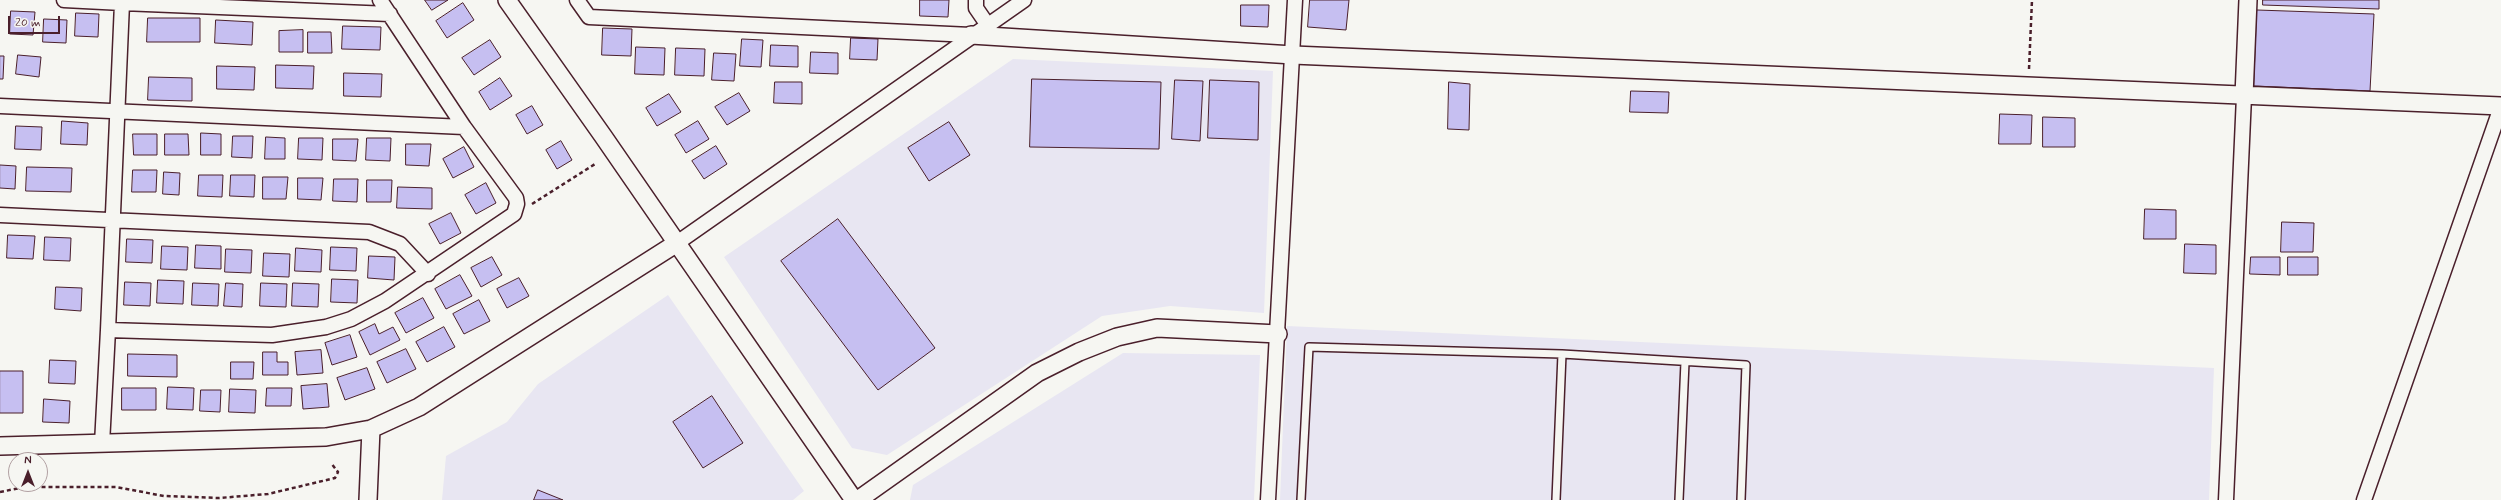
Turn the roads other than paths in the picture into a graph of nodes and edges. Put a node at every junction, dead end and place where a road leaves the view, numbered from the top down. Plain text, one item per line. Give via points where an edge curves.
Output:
1 (64, 0) edge
2 (380, 0) edge
3 (507, 0) edge
4 (577, 0) edge
5 (976, 0) edge
6 (1024, 0) edge
7 (1295, 0) edge
8 (2248, 0) edge
9 (122, 3) junction
10 (390, 14) junction
11 (988, 24) junction
12 (971, 35) junction
13 (1293, 55) junction
14 (2244, 96) junction
15 (0, 106) edge
16 (2501, 107) edge
17 (118, 111) junction
18 (464, 128) junction
19 (0, 215) edge
20 (113, 221) junction
21 (678, 243) junction
22 (428, 274) junction
23 (108, 330) junction
24 (1278, 334) junction
25 (1562, 354) junction
26 (1685, 362) junction
27 (372, 429) junction
28 (102, 444) junction
29 (0, 446) edge
30 (368, 500) edge
31 (854, 500) edge
32 (858, 500) edge
33 (1268, 500) edge
34 (1301, 500) edge
35 (1556, 500) edge
36 (1679, 500) edge
37 (1741, 500) edge
38 (2226, 500) edge
39 (2364, 500) edge

1 - 9 street
2 - 10 street
3 - 21 street
4 - 12 street via 589,17
5 - 11 street via 976,8
6 - 11 street
7 - 13 street
8 - 14 street
9 - 10 street
9 - 17 street
10 - 18 street
11 - 12 street
12 - 13 street
12 - 21 street
13 - 14 street
13 - 24 street
14 - 16 street
14 - 38 street
15 - 17 street
16 - 39 street
17 - 18 street
17 - 20 street
18 - 22 street via 518,204 514,214
19 - 20 street
20 - 22 street via 369,232 400,244
20 - 23 street
21 - 27 street via 419,407
21 - 31 street
22 - 23 street via 351,319 307,331 272,335
23 - 28 street
24 - 32 street via 1157,328 1117,337 1079,352 1037,374
24 - 33 street
25 - 26 lane
25 - 34 lane via 1309,347
25 - 35 lane
26 - 36 lane
26 - 37 lane via 1746,365
27 - 28 street via 326,437
27 - 30 street
28 - 29 street

